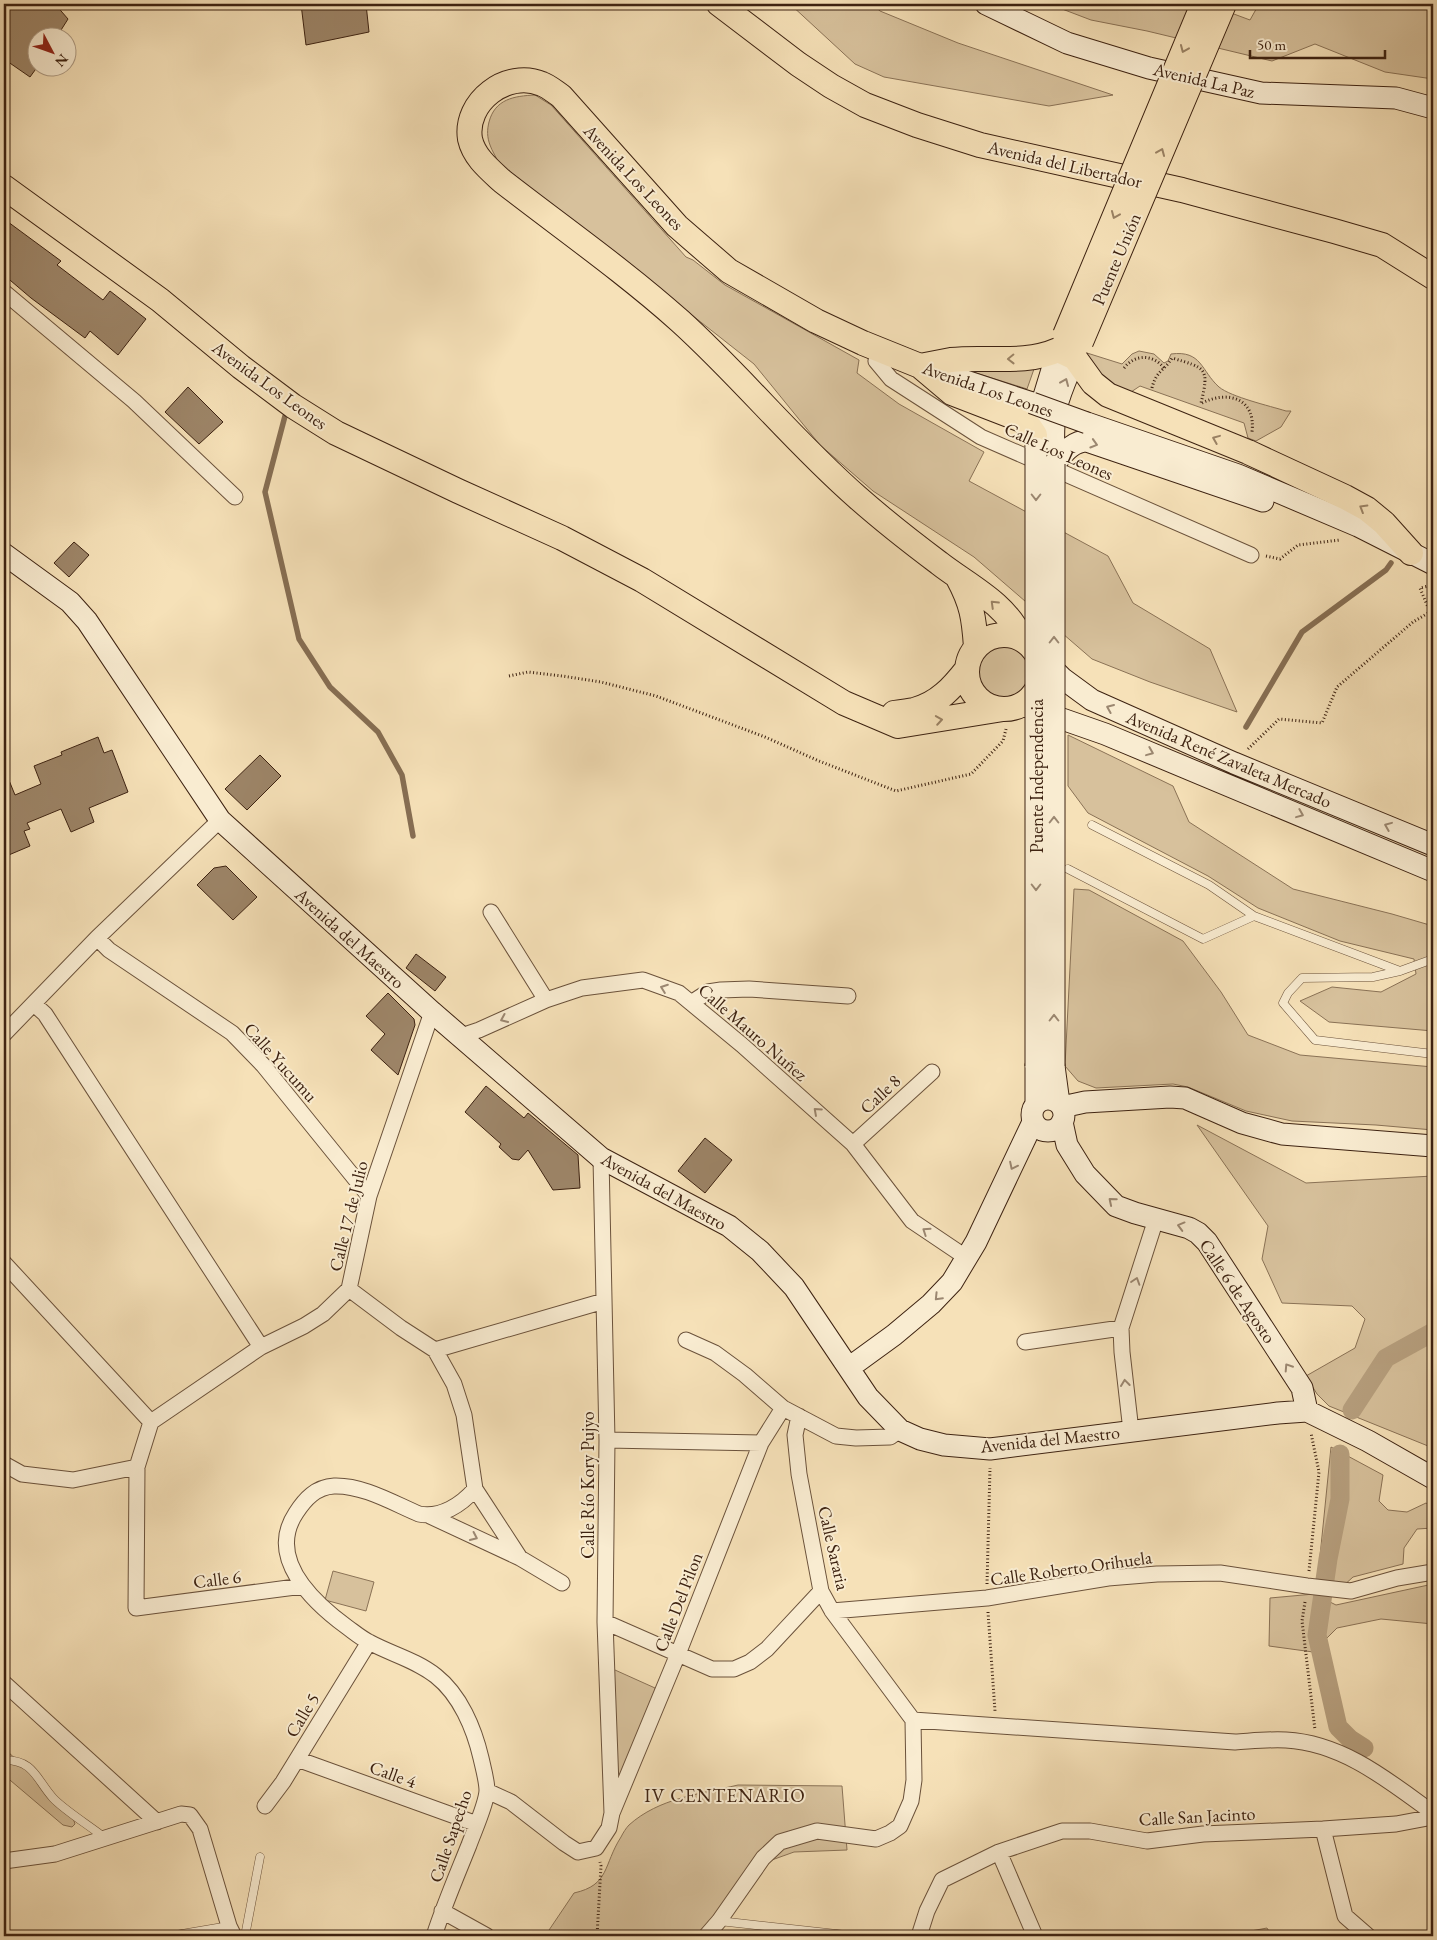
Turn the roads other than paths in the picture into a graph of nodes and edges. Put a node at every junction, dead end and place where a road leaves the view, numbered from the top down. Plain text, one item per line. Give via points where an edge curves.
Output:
1 (719, 4) edge
2 (986, 4) edge
3 (1203, 4) edge
4 (1224, 4) edge
5 (1433, 108) edge
6 (4, 187) edge
7 (1433, 277) edge
8 (4, 292) edge
9 (1070, 346) junction
10 (880, 350) junction
11 (920, 366) junction
12 (1036, 442) junction
13 (1054, 464) junction
14 (236, 497) dead end
15 (1337, 517) junction
16 (1411, 553) junction
17 (4, 554) edge
18 (1251, 555) road end
19 (1433, 564) edge
20 (958, 578) junction
21 (1029, 645) junction
22 (976, 647) junction
23 (967, 669) junction
24 (1011, 708) junction
25 (875, 716) junction
26 (220, 820) junction
27 (1092, 825) dead end
28 (1433, 845) edge
29 (1068, 869) dead end
30 (1433, 871) edge
31 (491, 912) dead end
32 (1254, 916) junction
33 (97, 938) junction
34 (1433, 960) edge
35 (1400, 971) junction
36 (848, 996) dead end
37 (546, 1000) junction
38 (691, 1002) junction
39 (34, 1004) junction
40 (432, 1012) junction
41 (4, 1034) edge
42 (461, 1036) junction
43 (1433, 1054) edge
44 (1045, 1066) junction
45 (932, 1072) dead end
46 (1061, 1111) junction
47 (1034, 1113) junction
48 (853, 1144) junction
49 (1433, 1146) edge
50 (601, 1158) junction
51 (370, 1196) junction
52 (1156, 1219) junction
53 (967, 1258) junction
54 (4, 1263) edge
55 (349, 1289) junction
56 (604, 1301) junction
57 (1121, 1328) junction
58 (686, 1340) dead end
59 (1025, 1342) dead end
60 (261, 1347) junction
61 (435, 1350) junction
62 (850, 1367) junction
63 (783, 1408) junction
64 (1307, 1411) junction
65 (799, 1416) junction
66 (152, 1422) junction
67 (900, 1430) junction
68 (1131, 1431) junction
69 (607, 1440) junction
70 (761, 1442) junction
71 (4, 1464) edge
72 (137, 1467) junction
73 (1433, 1478) edge
74 (475, 1489) junction
75 (430, 1516) junction
76 (520, 1558) junction
77 (1433, 1572) edge
78 (562, 1582) dead end
79 (303, 1586) junction
80 (821, 1591) junction
81 (832, 1611) junction
82 (605, 1622) junction
83 (368, 1642) junction
84 (678, 1654) junction
85 (4, 1683) edge
86 (913, 1720) junction
87 (4, 1760) edge
88 (297, 1760) junction
89 (487, 1791) junction
90 (265, 1806) dead end
91 (612, 1812) junction
92 (1433, 1813) edge
93 (1433, 1817) edge
94 (156, 1822) junction
95 (477, 1824) junction
96 (1323, 1830) junction
97 (106, 1839) junction
98 (999, 1852) junction
99 (260, 1857) dead end
100 (4, 1861) edge
101 (442, 1911) junction
102 (720, 1921) junction
103 (231, 1931) edge
104 (170, 1936) edge
105 (245, 1936) edge
106 (434, 1936) edge
107 (487, 1936) edge
108 (706, 1936) edge
109 (855, 1936) edge
110 (919, 1936) edge
111 (1035, 1936) edge
112 (1368, 1936) edge

1 - 7 main road, Avenida del Libertador via 831,86 865,105 916,125 980,145 1182,190 1382,245
2 - 5 main road, Avenida La Paz via 1067,43 1149,68 1261,93 1396,98
3 -> 9 main road, Puente Unión, bridge
9 -> 4 main road, Puente Unión, bridge
6 - 25 main road, Avenida Los Leones via 160,300 285,400 336,433 562,538 642,580 844,703
8 - 14 street via 134,402
9 -> 11 main road via 1029,359 951,360
9 - 12 main road, Puente Unión via 1037,419
13 -> 9 main road, Puente Unión via 1056,410
16 -> 9 main road via 1367,509 1248,452 1108,395 1093,383
10 - 11 main road, Avenida Los Leones
10 - 18 street, Calle Los Leones via 876,361 891,379 981,437
10 - 20 main road, Avenida Los Leones via 816,321 729,271 677,226 561,96 541,83 525,80 506,83 489,92 477,106 470,138 483,164 680,321 837,479 897,532
11 - 12 main road via 952,393 1013,416 1029,426
11 - 15 main road, Avenida Los Leones, bridge via 1238,475
12 -> 44 main road, Puente Independencia, bridge
13 -> 15 main road via 1074,444 1087,441 1239,492 1316,522
44 -> 13 main road, Puente Independencia, bridge
15 - 16 main road, Avenida Los Leones
16 - 19 main road, Avenida Los Leones
17 - 26 main road, Avenida del Maestro via 70,602 87,621
21 -> 20 main road, Avenida Los Leones via 1011,621 978,589
20 - 22 main road, Avenida Los Leones via 969,598
21 - 22 main road via 1010,634 986,639
21 - 24 main road via 1041,662 1041,682 1036,691
28 -> 21 main road, Avenida René Zavaleta Mercado via 1092,700 1062,678
22 - 23 main road
23 - 24 main road via 971,689 978,700 990,707
23 - 25 main road via 936,702 915,710
25 -> 24 main road, Avenida Los Leones via 898,726
24 -> 30 main road, Avenida René Zavaleta Mercado via 1105,734
26 - 33 street
26 - 40 main road, Avenida del Maestro
27 - 32 lane via 1209,885
29 - 32 lane via 1203,939
31 - 37 street
32 - 35 lane
33 - 39 street
33 - 51 street, Calle Yucumu via 109,950 232,1033 263,1065
34 - 35 lane
35 - 43 lane via 1373,977 1302,978 1283,1003 1315,1040
36 - 38 street via 721,990 708,992
38 -> 37 street, Calle Mauro Nuñez via 679,993 643,980 582,988
37 -> 42 street, Calle Mauro Nuñez
48 -> 38 street, Calle Mauro Nuñez
39 - 41 street
39 - 60 street via 45,1014
40 - 42 main road, Avenida del Maestro
40 - 51 street, Calle 17 de Julio
42 - 50 main road, Avenida del Maestro
44 - 46 main road, Puente Independencia
44 - 47 main road, Puente Independencia
45 - 48 street, Calle 8
46 - 47 main road via 1050,1098 1039,1101
46 - 47 main road via 1055,1130 1045,1131 1040,1129
46 - 49 main road via 1085,1102 1186,1098 1242,1124 1282,1134
52 -> 46 main road, Calle 6 de Agosto via 1116,1206 1085,1174 1067,1145
47 -> 53 main road
53 -> 48 street, Calle Mauro Nuñez via 912,1221
50 - 56 street, Calle Río Kory Pujyo
50 - 62 main road, Avenida del Maestro via 729,1226 760,1251 794,1286
51 - 55 street, Calle 17 de Julio
57 -> 52 street
64 -> 52 main road, Calle 6 de Agosto via 1302,1388 1207,1242 1189,1228
53 -> 62 main road via 952,1282 931,1304
54 - 66 street
55 - 60 street, Calle 17 de Julio via 323,1314
55 - 61 street
56 - 61 street
56 - 69 street, Calle Río Kory Pujyo
57 - 59 street
68 -> 57 street
58 - 63 street via 715,1353
60 - 66 street, Calle 17 de Julio
61 - 74 street via 454,1384 464,1415
62 - 67 main road, Avenida del Maestro via 868,1397
63 - 65 street
63 - 70 street, Calle Del Pilon
64 - 68 main road, Avenida del Maestro
64 - 73 main road
65 - 67 street via 836,1436 890,1437
65 - 80 street, Calle Sararia via 795,1435 799,1474
66 - 72 street
67 - 68 main road, Avenida del Maestro via 944,1445 990,1450
69 - 70 street
69 - 82 street, Calle Río Kory Pujyo
70 - 84 street, Calle Del Pilon
71 - 72 street via 22,1474 73,1480
72 - 79 street, Calle 6 via 136,1608
74 - 75 street via 453,1508
74 - 76 street
75 -> 76 street, Calle Sapecho
75 - 79 street, Calle Sapecho via 348,1486 326,1487 312,1493 288,1524 286,1548
76 - 78 street, Calle Sapecho
77 - 81 street, Calle Roberto Orihuela via 1351,1591 1220,1573 1158,1574 1108,1578 987,1598
79 - 83 street, Calle Sapecho via 324,1610
80 - 81 street, Calle Sararia
80 - 84 street via 767,1649 750,1662 734,1669 712,1670
81 - 86 street, Calle Sararia
82 - 84 street
82 - 91 street, Calle Río Kory Pujyo
83 - 88 street, Calle 5
83 - 89 street, Calle Sapecho via 436,1676 455,1696 481,1757
84 - 91 street, Calle Del Pilon
85 - 94 street
86 - 92 street via 1236,1742 1286,1740 1317,1745 1383,1776
86 - 102 street via 914,1780 911,1801 900,1826 876,1839 817,1831 780,1842 764,1858
87 - 97 lane via 26,1765 35,1772 53,1798
88 - 90 street, Calle 5
88 - 95 street, Calle 4
89 - 91 street, Calle Del Pilon via 511,1802 578,1852 596,1848 609,1828
89 - 95 street, Calle Sapecho
93 - 96 street, Calle San Jacinto via 1396,1824
94 - 97 street
94 - 103 street via 181,1814 190,1815 196,1821
95 - 101 street, Calle Sapecho
96 - 98 street, Calle San Jacinto via 1203,1834 1146,1841 1090,1831 1062,1831
96 - 112 street via 1345,1916
97 - 100 street via 56,1854
98 - 110 street, Calle San Jacinto via 942,1880
98 - 111 street
99 - 105 lane
101 - 106 street, Calle Sapecho
101 - 107 street
102 - 108 street
102 - 109 lane
103 - 104 lane

